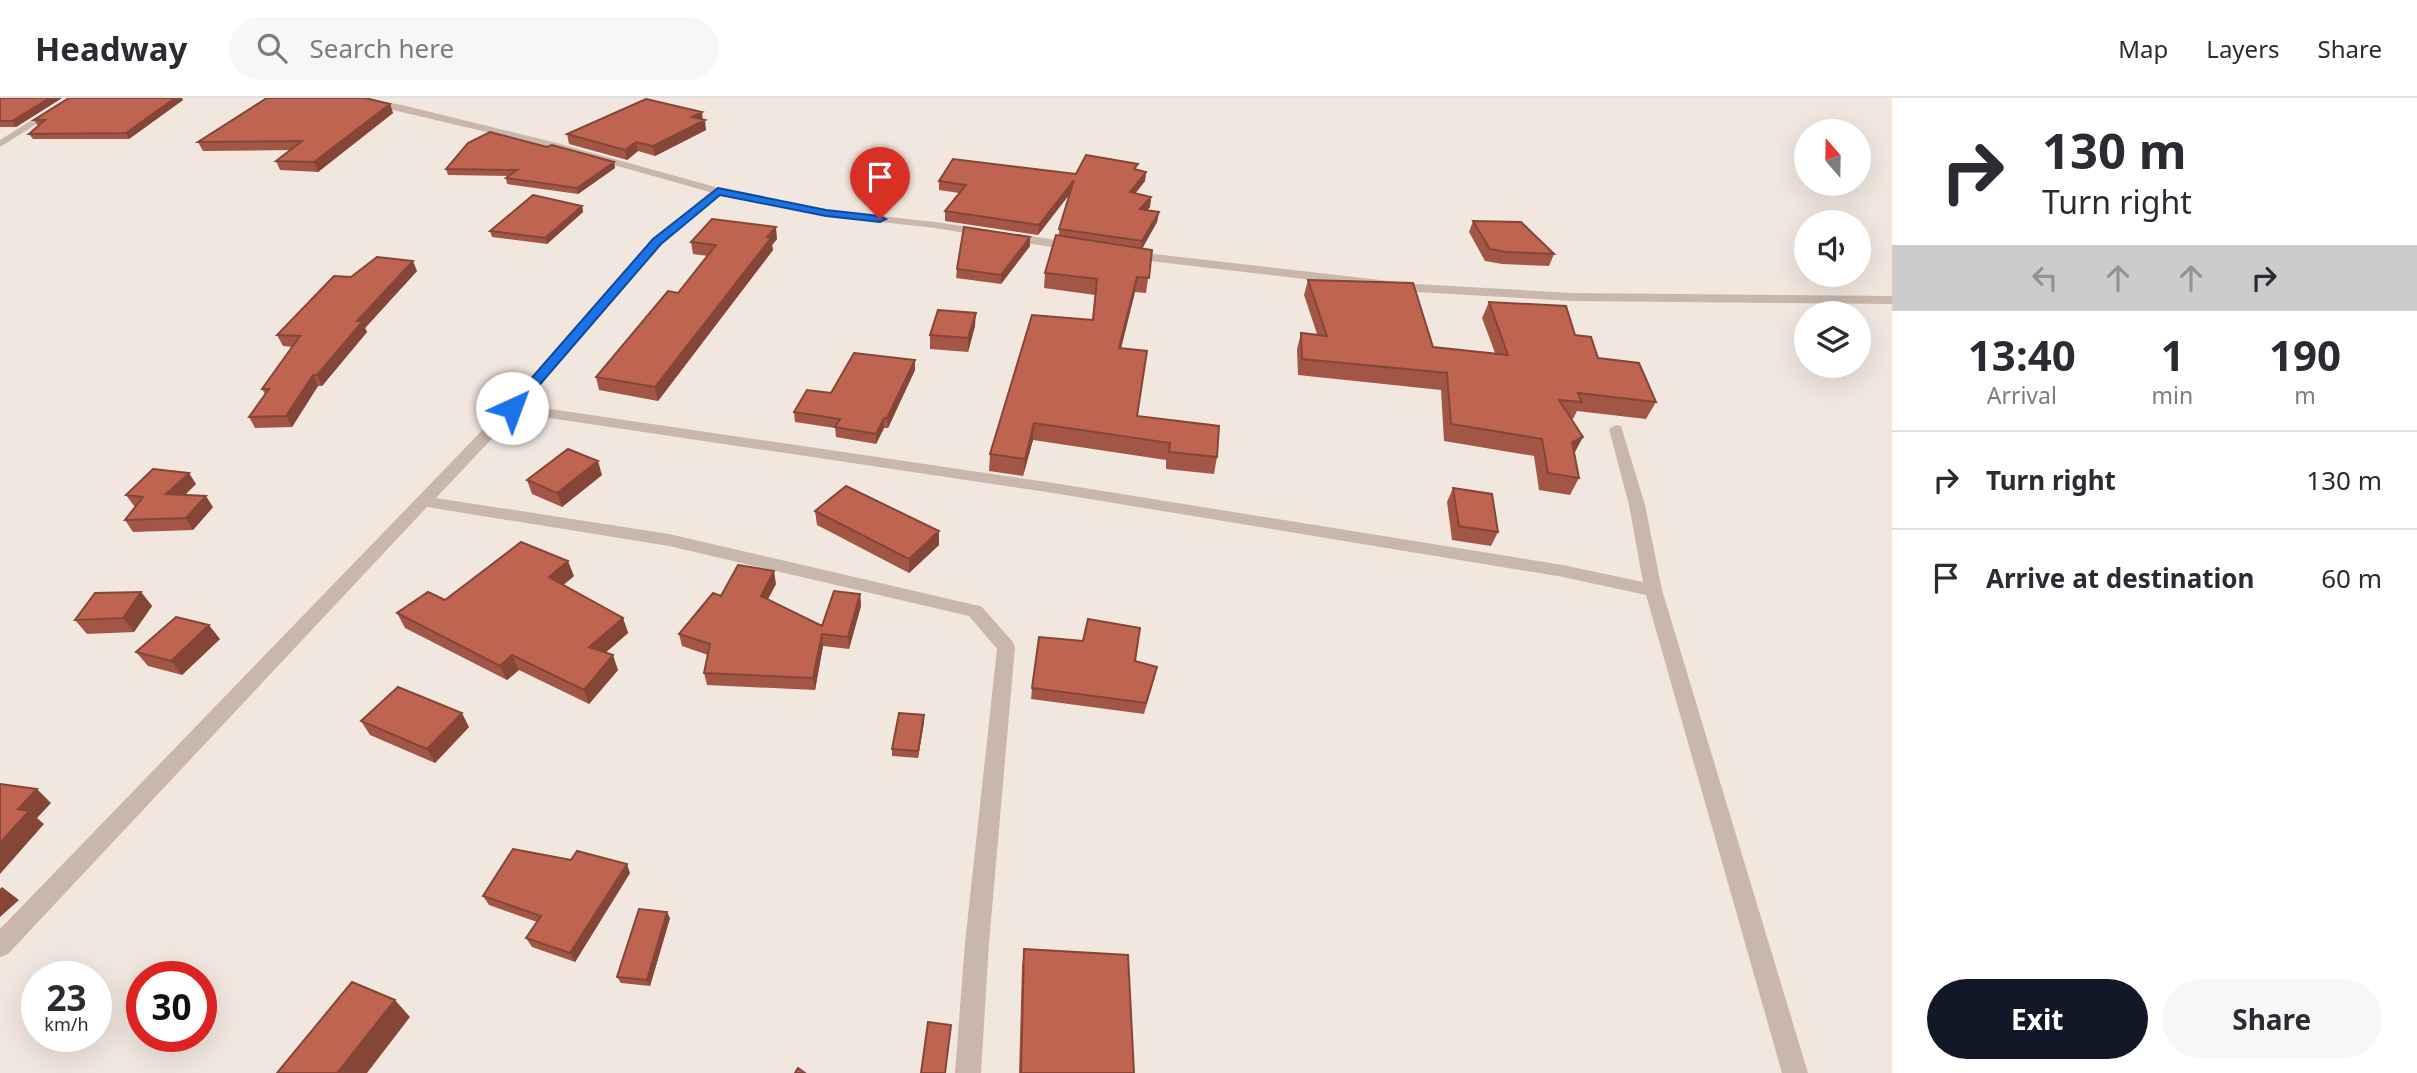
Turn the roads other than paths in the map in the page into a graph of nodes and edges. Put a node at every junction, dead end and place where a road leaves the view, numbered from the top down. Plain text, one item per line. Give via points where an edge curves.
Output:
1 (73, 98) edge
2 (347, 98) edge
3 (0, 144) edge
4 (718, 191) junction
5 (1094, 250) edge
6 (1119, 254) edge
7 (1892, 300) edge
8 (512, 408) junction
9 (1616, 429) dead end
10 (424, 501) junction
11 (1653, 590) junction
12 (0, 946) edge
13 (968, 1073) edge
14 (1795, 1073) edge

1 - 3 street
2 - 4 street via 549,144
4 - 5 street via 826,213
4 - 8 street via 657,242
6 - 7 street via 1415,288 1573,297
8 - 10 street
8 - 11 street via 1563,570
9 - 11 street
10 - 12 street
10 - 13 street via 668,540 975,611 1006,647
11 - 14 street

